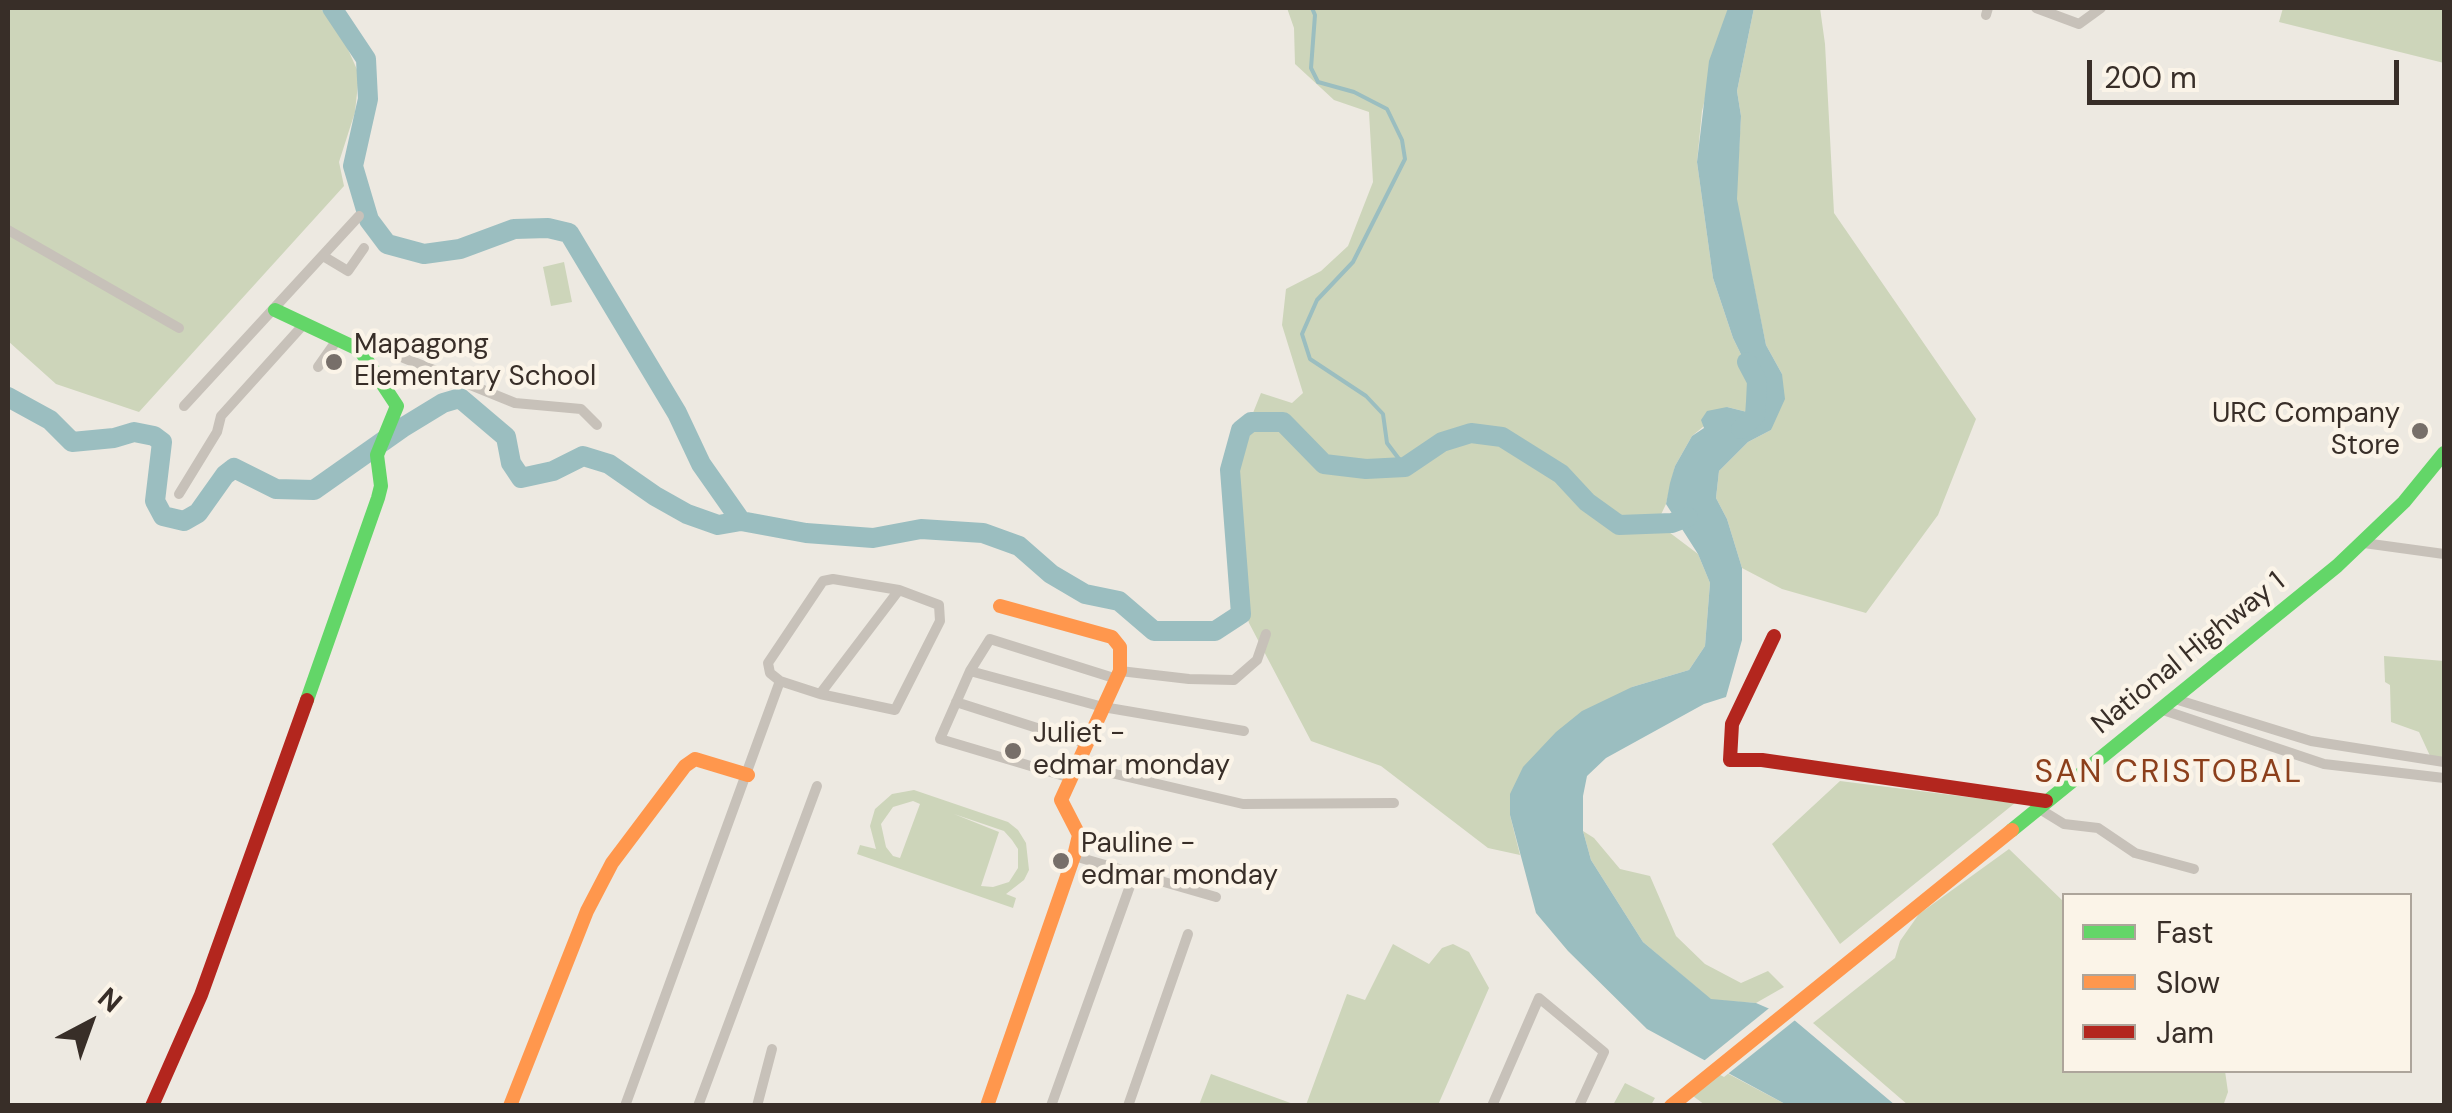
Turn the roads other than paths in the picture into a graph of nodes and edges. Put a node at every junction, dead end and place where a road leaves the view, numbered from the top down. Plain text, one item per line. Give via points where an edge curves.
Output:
1 (2036, 8) edge
2 (2101, 8) edge
3 (359, 216) dead end
4 (8, 230) edge
5 (364, 248) dead end
6 (323, 256) junction
7 (275, 310) junction
8 (304, 324) junction
9 (179, 328) dead end
10 (337, 340) junction
11 (360, 350) junction
12 (318, 367) dead end
13 (184, 406) dead end
14 (597, 425) dead end
15 (2444, 453) edge
16 (179, 494) dead end
17 (2364, 543) junction
18 (2444, 554) edge
19 (900, 590) junction
20 (1000, 606) dead end
21 (1266, 634) dead end
22 (1774, 636) dead end
23 (970, 671) junction
24 (1119, 675) junction
25 (780, 681) junction
26 (820, 694) junction
27 (2174, 698) junction
28 (956, 702) junction
29 (1103, 707) junction
30 (2160, 709) junction
31 (1244, 731) dead end
32 (1087, 744) junction
33 (2444, 762) edge
34 (1074, 771) junction
35 (748, 775) junction
36 (2444, 778) edge
37 (816, 786) dead end
38 (1394, 803) dead end
39 (2042, 804) junction
40 (1074, 856) junction
41 (2194, 869) dead end
42 (1135, 872) junction
43 (1216, 897) dead end
44 (1188, 934) dead end
45 (772, 1049) dead end
46 (152, 1106) edge
47 (510, 1106) edge
48 (625, 1106) edge
49 (698, 1106) edge
50 (757, 1106) edge
51 (987, 1106) edge
52 (1051, 1106) edge
53 (1128, 1106) edge
54 (1492, 1106) edge
55 (1580, 1106) edge
56 (1671, 1106) edge

1 - 2 street via 2078,24
3 - 6 street
4 - 9 street
5 - 6 street via 348,271
6 - 7 street
7 - 8 main road
7 - 13 street
8 - 10 main road
8 - 16 street via 221,416
10 - 11 main road
10 - 12 street
11 - 14 street via 378,344 514,403 581,409
11 - 46 main road via 397,406 377,455 381,486 201,996
15 - 17 main road, National Highway 1
17 - 18 street
17 - 27 main road, National Highway 1
19 - 25 street via 823,581 768,663
19 - 26 street
19 - 26 street via 939,604 940,621 895,710
20 - 24 main road via 1112,637 1120,646
21 - 24 street via 1257,660 1234,680
22 - 39 main road via 1728,734 1730,760
23 - 24 street via 990,639
23 - 28 street
23 - 29 street
24 - 29 main road
25 - 26 street
25 - 35 street
27 - 30 main road, National Highway 1
27 - 33 street via 2310,741
28 - 32 street
28 - 34 street via 940,738
29 - 31 street
29 - 32 main road
30 - 36 street via 2324,764
30 - 39 main road, National Highway 1
32 - 34 main road
34 - 38 street via 1242,804
34 - 40 main road via 1061,800 1078,835
35 - 47 main road via 695,760 685,766 612,862
35 - 48 street
37 - 49 street
39 - 41 street via 2064,824 2095,827 2136,853
39 - 56 main road, National Highway 1
40 - 42 street
40 - 51 main road
42 - 43 street
42 - 52 street
44 - 53 street
45 - 50 street
54 - 55 street via 1538,998 1604,1052

